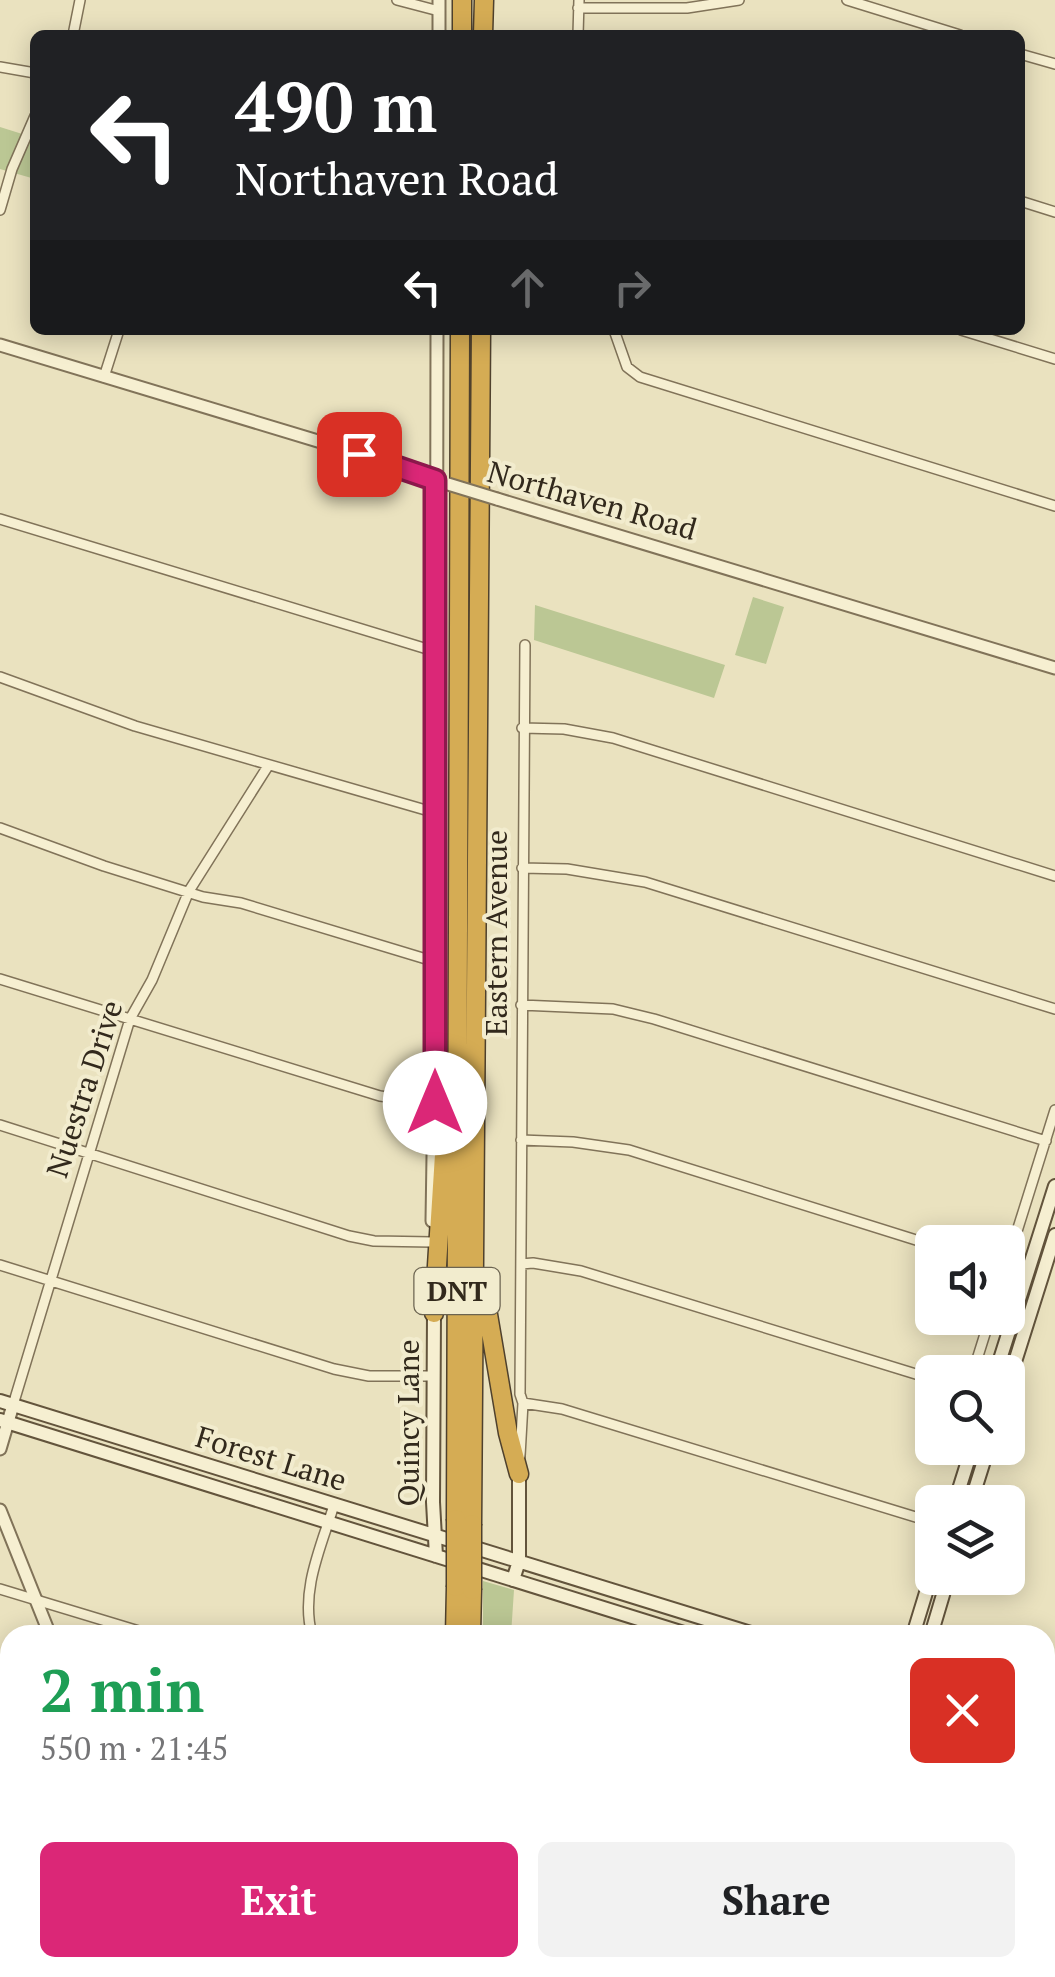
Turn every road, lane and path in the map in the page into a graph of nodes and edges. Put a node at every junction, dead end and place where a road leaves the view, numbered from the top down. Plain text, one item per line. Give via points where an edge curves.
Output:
1 (80, 0) edge
2 (396, 0) edge
3 (462, 0) edge
4 (484, 0) edge
5 (739, 0) edge
6 (847, 0) edge
7 (578, 4) edge
8 (439, 6) edge
9 (74, 30) edge
10 (462, 30) edge
11 (484, 30) edge
12 (578, 30) edge
13 (944, 30) edge
14 (1025, 55) edge
15 (1055, 64) edge
16 (0, 66) edge
17 (30, 71) edge
18 (30, 128) edge
19 (1025, 203) edge
20 (0, 210) edge
21 (1055, 212) edge
22 (117, 335) edge
23 (437, 335) edge
24 (460, 335) edge
25 (480, 335) edge
26 (616, 335) edge
27 (976, 335) edge
28 (0, 345) edge
29 (1055, 359) edge
30 (104, 376) junction
31 (441, 482) junction
32 (1055, 506) edge
33 (0, 519) edge
34 (525, 645) dead end
35 (437, 652) junction
36 (1055, 668) edge
37 (0, 678) edge
38 (522, 728) junction
39 (268, 766) junction
40 (436, 813) junction
41 (0, 828) edge
42 (522, 868) junction
43 (1055, 876) edge
44 (189, 891) junction
45 (436, 962) junction
46 (0, 979) edge
47 (521, 1004) junction
48 (1055, 1010) edge
49 (130, 1019) junction
50 (457, 1063) junction
51 (435, 1103) junction
52 (1055, 1110) edge
53 (0, 1126) edge
54 (521, 1140) junction
55 (1046, 1140) junction
56 (87, 1156) junction
57 (1055, 1186) edge
58 (474, 1220) junction
59 (1019, 1225) edge
60 (1055, 1235) edge
61 (915, 1240) edge
62 (432, 1242) junction
63 (1042, 1250) junction
64 (521, 1264) junction
65 (0, 1265) edge
66 (52, 1281) junction
67 (434, 1313) junction
68 (1002, 1355) edge
69 (1015, 1355) edge
70 (915, 1374) edge
71 (434, 1376) junction
72 (6, 1403) edge
73 (523, 1404) junction
74 (4, 1422) edge
75 (119, 1439) junction
76 (0, 1449) edge
77 (114, 1456) junction
78 (222, 1471) junction
79 (519, 1474) junction
80 (216, 1488) junction
81 (432, 1502) junction
82 (334, 1505) junction
83 (0, 1510) edge
84 (915, 1517) edge
85 (464, 1522) junction
86 (328, 1523) junction
87 (400, 1524) junction
88 (434, 1535) junction
89 (436, 1556) junction
90 (518, 1561) junction
91 (513, 1580) junction
92 (0, 1588) edge
93 (464, 1588) junction
94 (925, 1595) edge
95 (943, 1595) edge
96 (36, 1600) junction
97 (46, 1625) edge
98 (119, 1625) edge
99 (310, 1625) edge
100 (456, 1625) edge
101 (470, 1625) edge
102 (658, 1625) edge
103 (711, 1625) edge
104 (916, 1625) edge
105 (934, 1625) edge

1 - 9 street
2 - 8 street
3 - 10 highway
4 - 11 highway
5 - 7 street via 688,8
6 - 13 street
7 - 12 street
14 - 15 street
16 - 17 street
18 - 20 street
19 - 21 street
22 - 30 street
23 - 31 street, Quincy Lane
24 - 50 highway, DNT
25 - 58 highway, DNT
26 - 32 street via 627,367 640,378
27 - 29 street
28 - 30 street, Northaven Road
30 - 31 street, Northaven Road
31 - 35 street, Quincy Lane
31 - 36 street, Northaven Road, bridge
33 - 35 street
34 - 38 street, Eastern Avenue
35 - 40 street, Quincy Lane
37 - 39 street
38 - 42 street, Eastern Avenue
38 - 43 street via 613,738
39 - 40 street
39 - 44 street, Nuestra Drive
40 - 45 street, Quincy Lane
41 - 44 street
42 - 47 street, Eastern Avenue
42 - 48 street via 645,882
44 - 45 street
44 - 49 street, Nuestra Drive
45 - 51 street, Quincy Lane
46 - 49 street
47 - 54 street, Eastern Avenue
47 - 55 street via 654,1019
49 - 51 street via 380,1096
49 - 56 street, Nuestra Drive
50 - 67 highway via 447,1100
50 - 85 highway, DNT
51 - 62 street, Quincy Lane
52 - 55 street
53 - 56 street
54 - 61 street via 630,1150
54 - 64 street, Eastern Avenue
55 - 59 street
56 - 62 street via 349,1236
56 - 66 street, Nuestra Drive
57 - 63 main road
58 - 79 highway
58 - 85 highway, DNT
60 - 63 main road
62 - 67 street, Quincy Lane
63 - 68 main road
63 - 69 main road
64 - 70 street via 581,1271
64 - 73 street, Eastern Avenue
65 - 66 street
66 - 71 street via 334,1369
66 - 72 street, Nuestra Drive
67 - 71 main road, Quincy Lane
71 - 81 main road, Quincy Lane
72 - 74 street, Nuestra Drive
72 - 75 main road, Forest Lane
73 - 79 street, Eastern Avenue
73 - 84 street via 562,1409
74 - 76 street, Nuestra Drive
74 - 77 main road, Forest Lane
75 - 77 main road
75 - 78 main road, Forest Lane
77 - 80 main road, Forest Lane
78 - 80 main road
78 - 82 main road, Forest Lane
79 - 90 main road, Eastern Avenue
80 - 86 main road, Forest Lane
81 - 87 main road via 420,1521
81 - 88 main road, Quincy Lane
82 - 86 street
82 - 87 main road, Forest Lane
83 - 96 street
85 - 93 highway, DNT, bridge
86 - 89 main road, Forest Lane
86 - 99 street via 308,1593
87 - 88 main road, Forest Lane
88 - 89 main road, Quincy Lane
88 - 90 main road, Forest Lane
89 - 91 main road, Forest Lane
90 - 91 main road, Eastern Avenue
90 - 103 main road, Forest Lane
91 - 102 main road, Forest Lane
92 - 96 street
93 - 100 highway, DNT
93 - 101 highway, DNT
94 - 104 main road
95 - 105 main road
96 - 97 street
96 - 98 street

